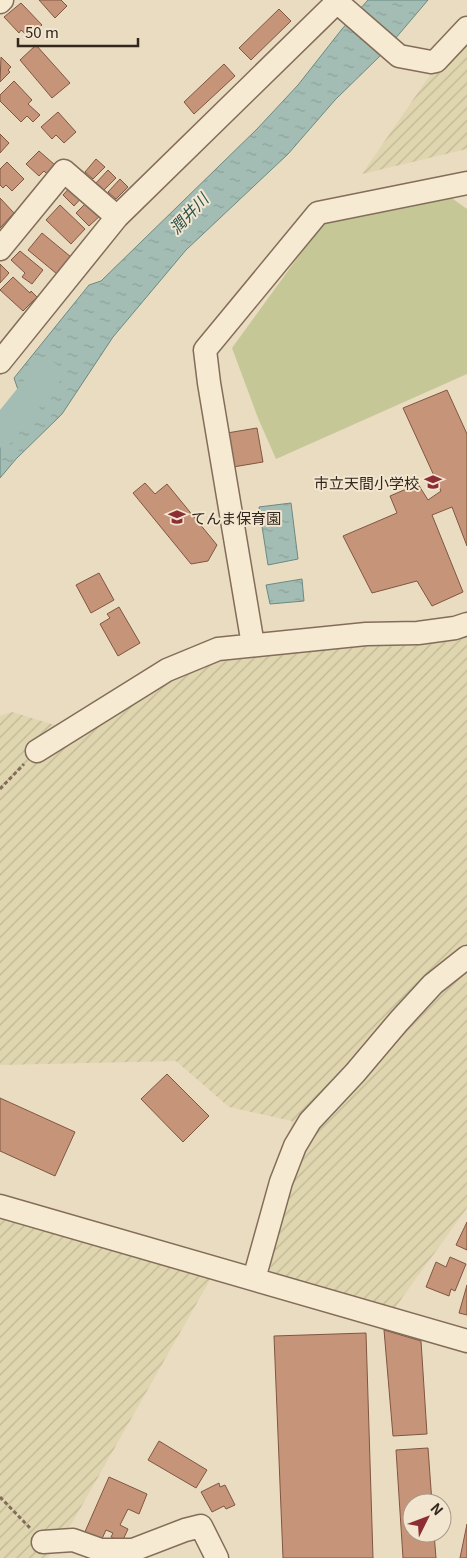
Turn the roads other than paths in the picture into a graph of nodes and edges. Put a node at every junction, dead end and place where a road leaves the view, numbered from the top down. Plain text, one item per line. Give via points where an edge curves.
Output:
1 (337, 0) edge
2 (467, 28) edge
3 (467, 184) edge
4 (117, 217) junction
5 (0, 249) edge
6 (0, 362) edge
7 (467, 624) edge
8 (253, 645) junction
9 (37, 751) road end
10 (467, 957) edge
11 (0, 1206) edge
12 (254, 1279) junction
13 (467, 1341) edge
14 (43, 1542) road end
15 (101, 1554) edge
16 (216, 1558) edge

1 - 2 street via 399,56 431,62 436,60
1 - 4 street
3 - 8 street via 318,212 205,350
4 - 5 street via 64,171
4 - 6 street
7 - 8 street via 418,633 366,634
8 - 9 street via 218,649 167,670
10 - 12 street via 433,984 310,1120 280,1182
11 - 12 street
12 - 13 street
14 - 15 street via 73,1540
15 - 16 street via 133,1550 201,1526

